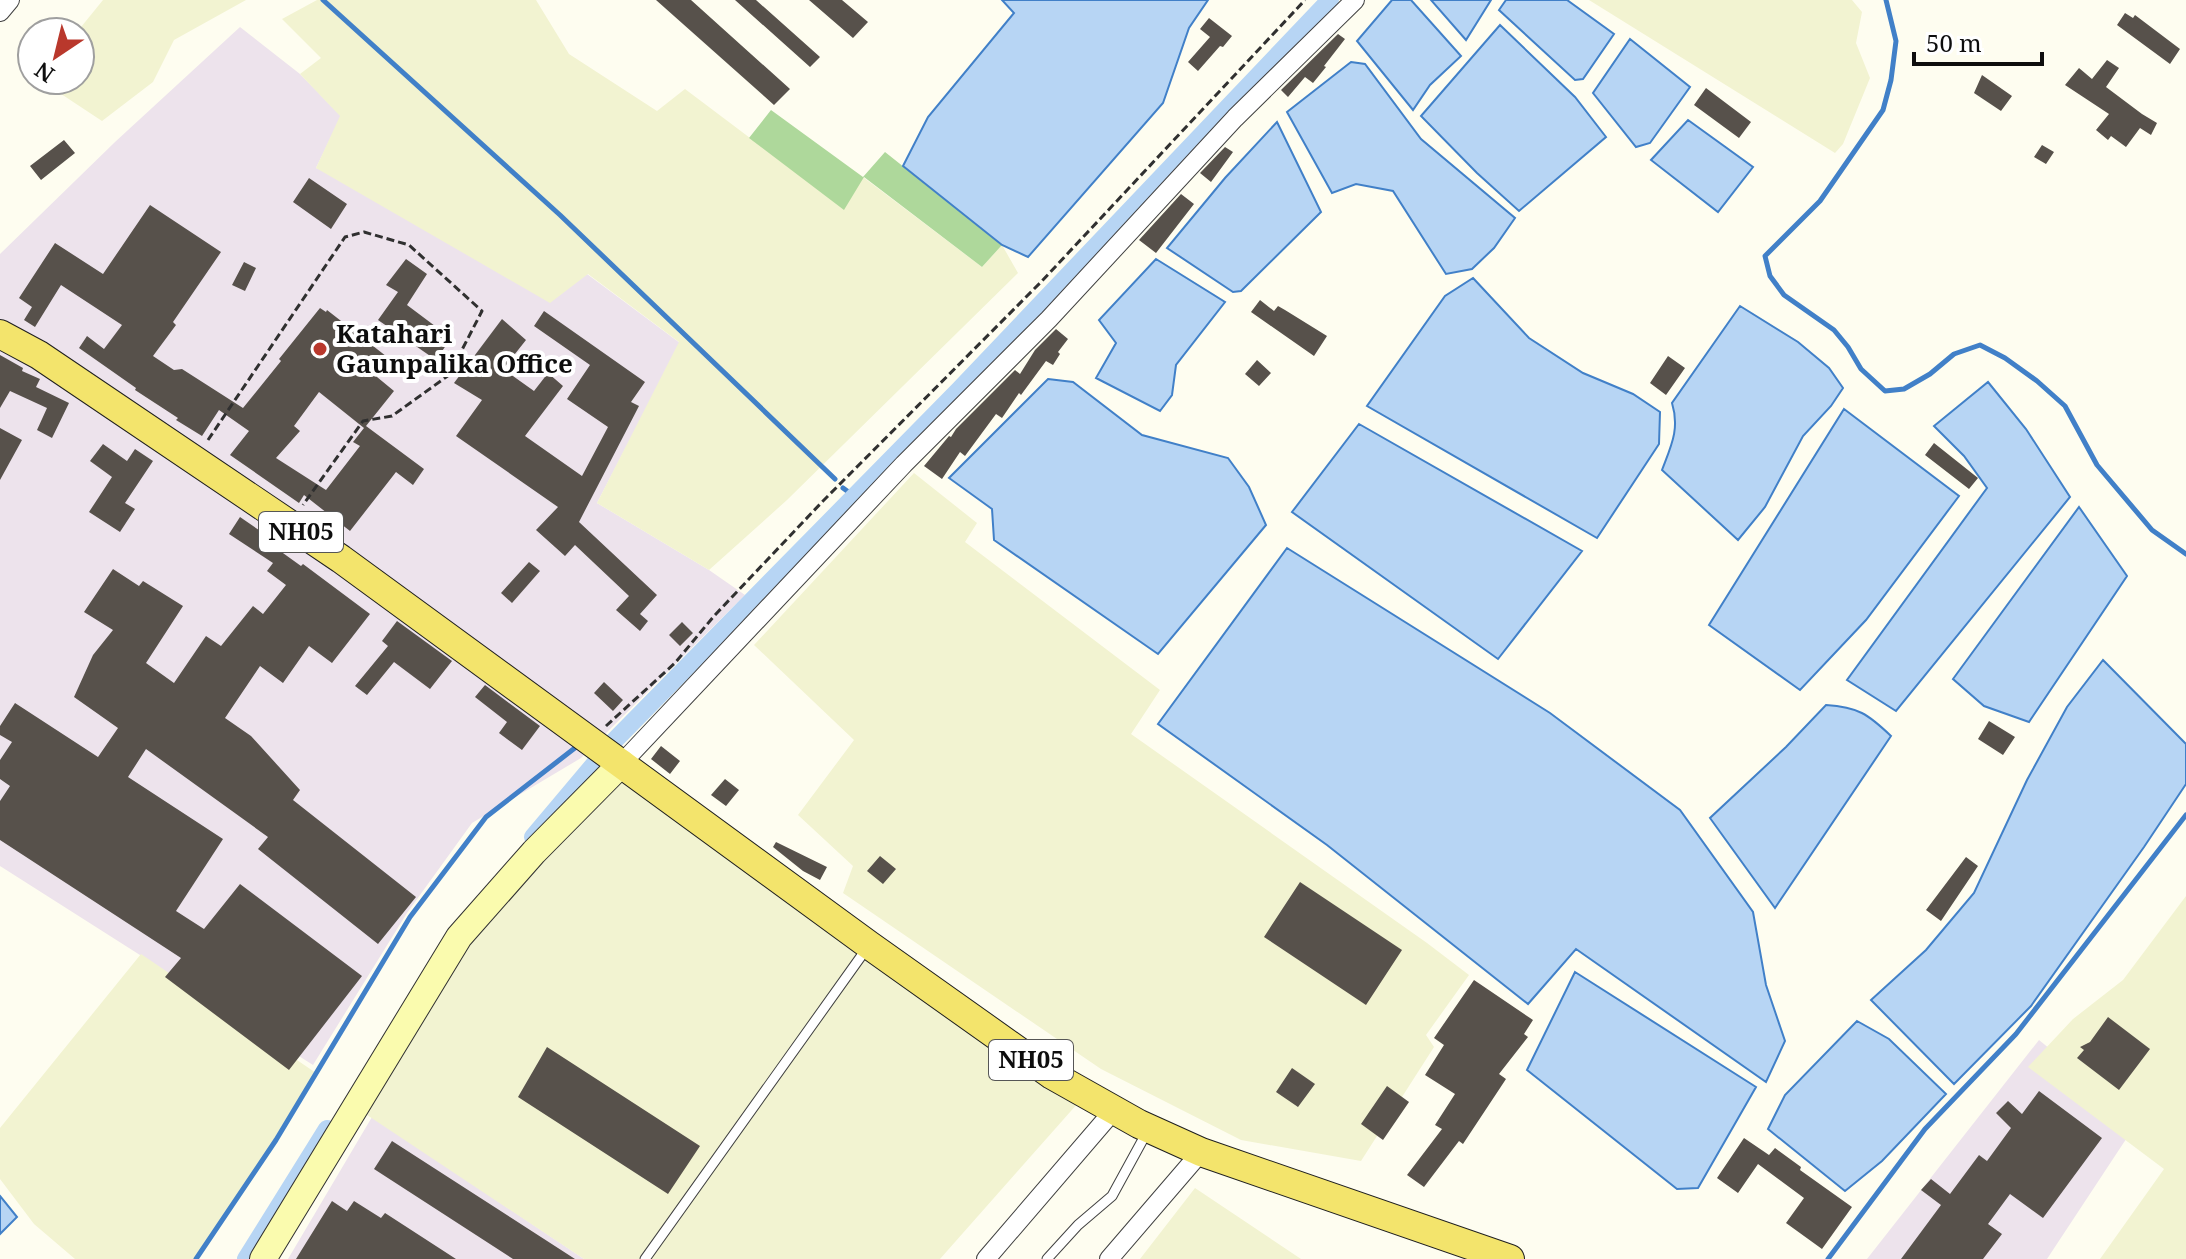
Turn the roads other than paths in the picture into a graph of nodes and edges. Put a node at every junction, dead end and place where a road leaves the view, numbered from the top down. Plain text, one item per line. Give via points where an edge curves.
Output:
1 (10, 0) edge
2 (1355, 0) edge
3 (0, 12) edge
4 (0, 334) edge
5 (603, 749) junction
6 (869, 945) junction
7 (1114, 1110) junction
8 (1149, 1129) junction
9 (1201, 1152) junction
10 (263, 1259) edge
11 (645, 1259) edge
12 (986, 1259) edge
13 (1047, 1259) edge
14 (1109, 1259) edge
15 (1510, 1259) edge

1 - 3 street
2 - 5 street via 904,464
4 - 5 main road, NH05 via 289,524
5 - 6 main road, NH05
5 - 10 street via 534,852 459,937
6 - 7 main road, NH05 via 1052,1075
6 - 11 lane
7 - 8 main road, NH05
7 - 12 street
8 - 9 main road, NH05
8 - 13 lane via 1112,1196
9 - 14 street
9 - 15 main road, NH05

